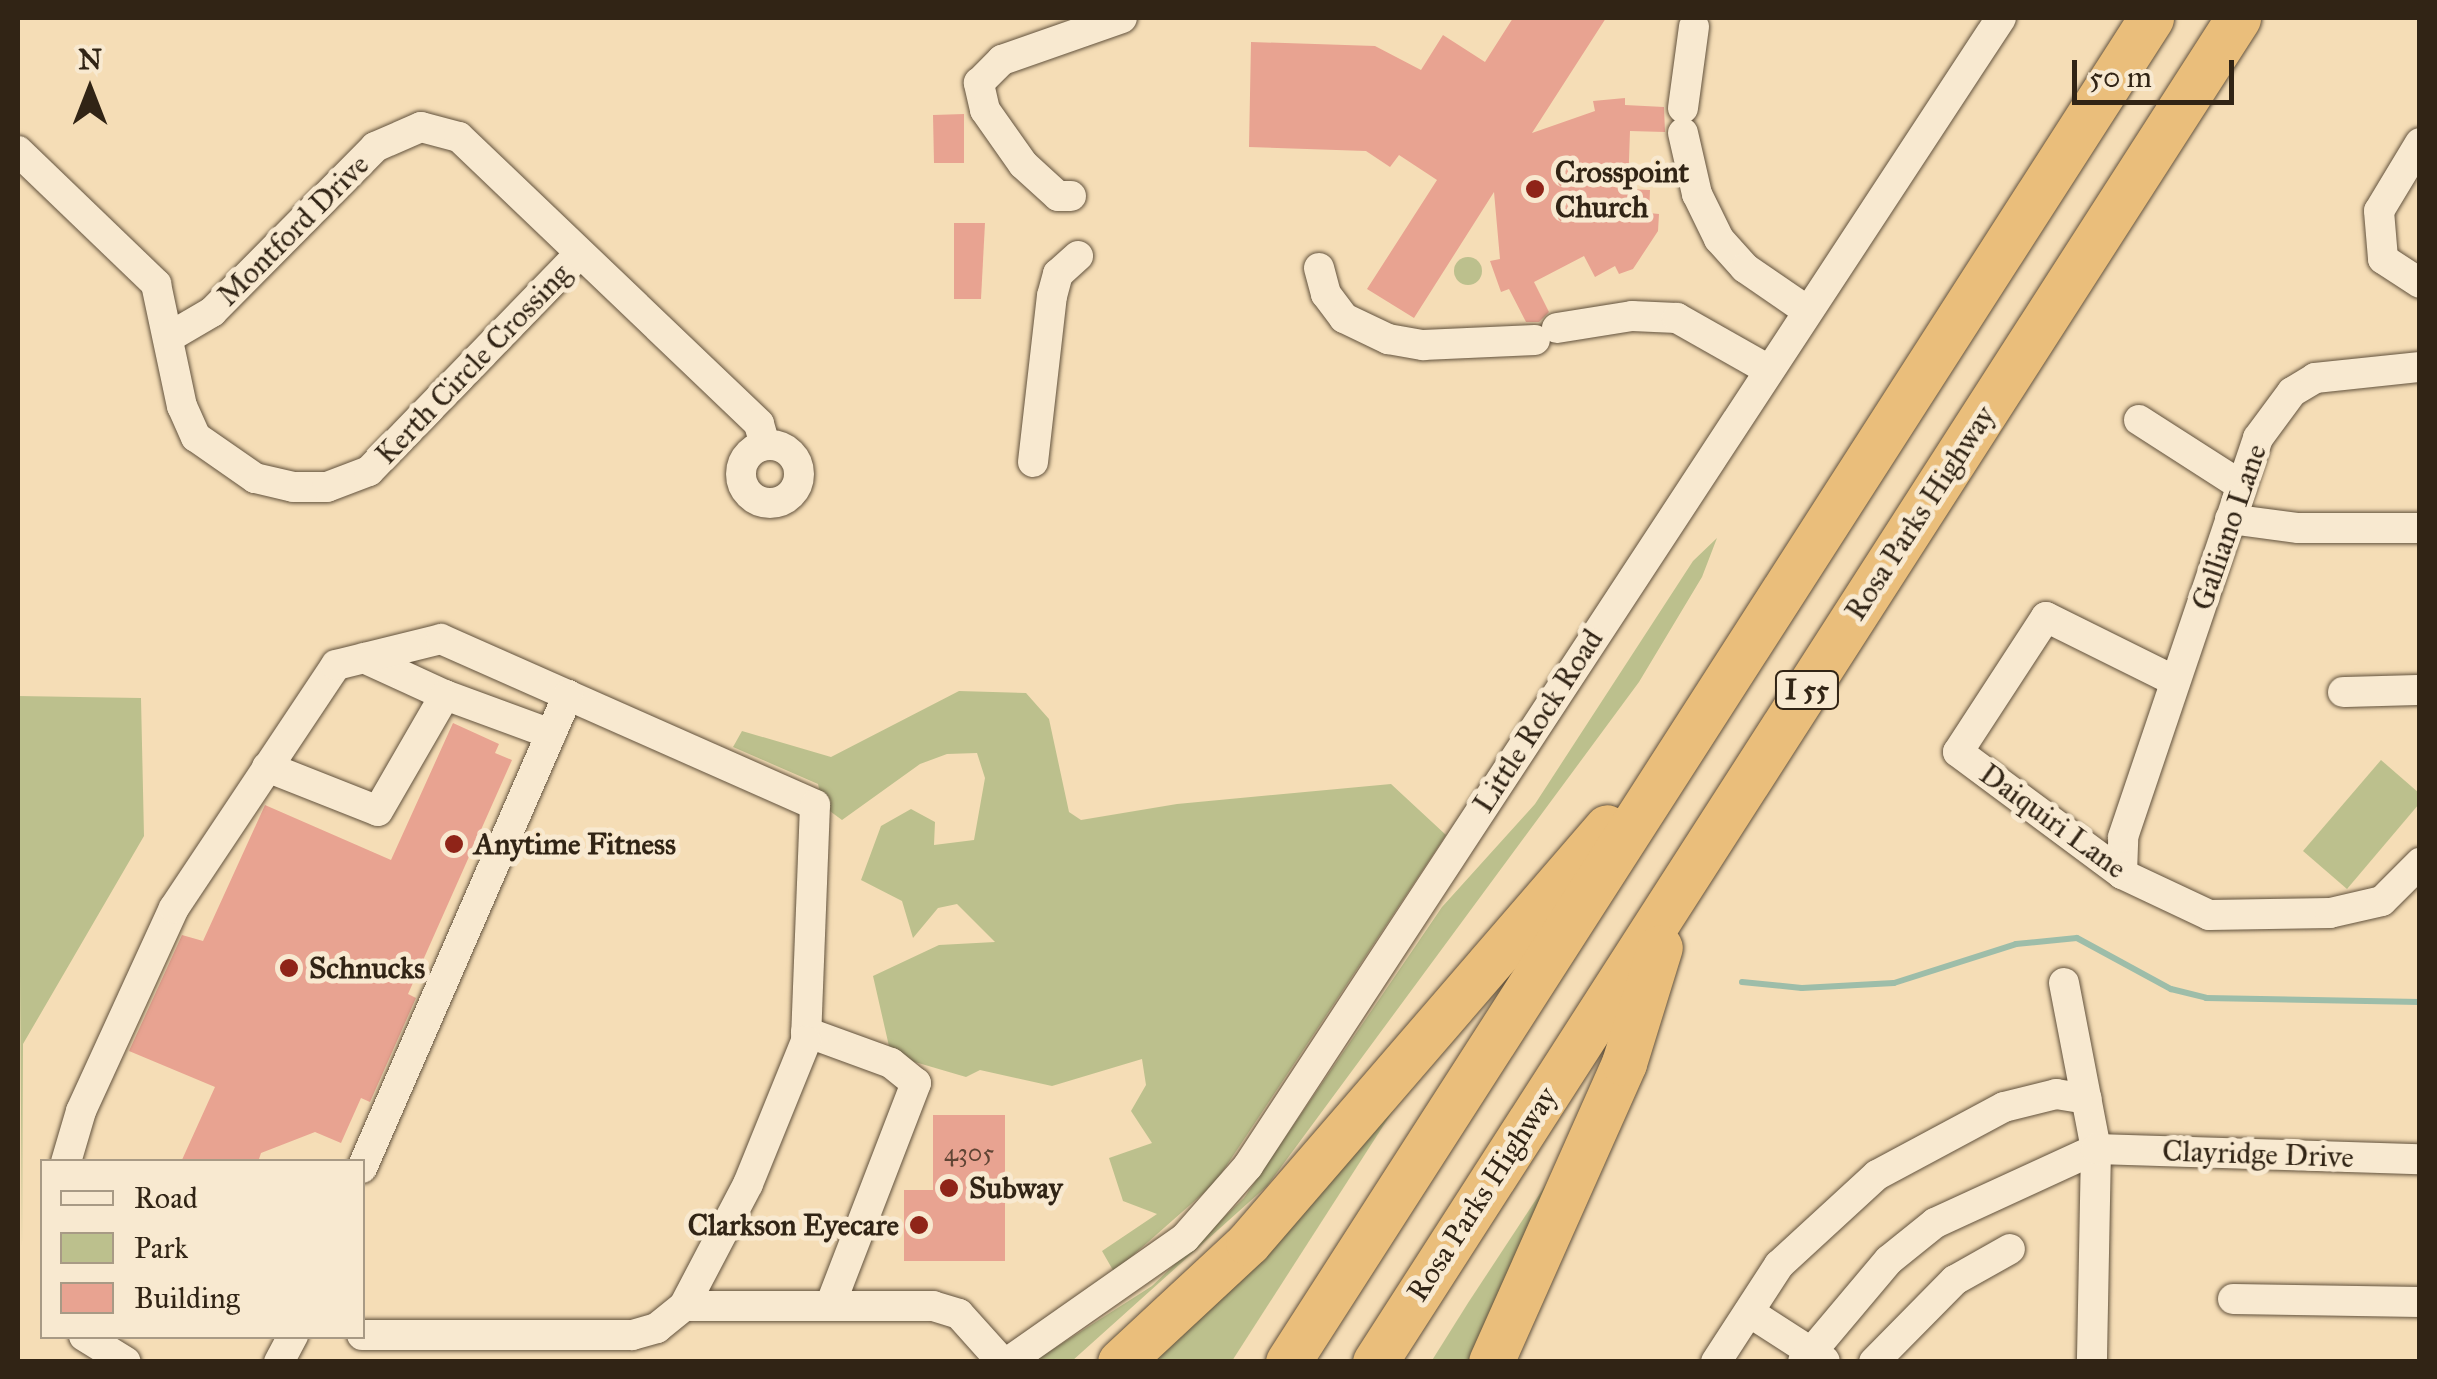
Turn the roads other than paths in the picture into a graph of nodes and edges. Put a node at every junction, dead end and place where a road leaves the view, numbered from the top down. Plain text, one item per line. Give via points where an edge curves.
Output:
1 (1122, 18) edge
2 (2001, 18) edge
3 (2151, 18) edge
4 (2238, 18) edge
5 (1694, 27) dead end
6 (2420, 142) edge
7 (18, 151) edge
8 (1070, 196) dead end
9 (578, 255) junction
10 (1078, 256) dead end
11 (1319, 268) dead end
12 (2420, 283) edge
13 (1806, 310) junction
14 (170, 336) junction
15 (2420, 366) edge
16 (1767, 369) junction
17 (2139, 420) dead end
18 (765, 445) dead end
19 (1033, 462) dead end
20 (2242, 486) junction
21 (2230, 519) junction
22 (2420, 528) edge
23 (364, 658) junction
24 (2176, 681) junction
25 (2420, 690) edge
26 (2343, 692) dead end
27 (445, 694) junction
28 (568, 695) junction
29 (1692, 732) junction
30 (551, 734) junction
31 (268, 767) junction
32 (2420, 864) edge
33 (2122, 874) junction
34 (1678, 891) junction
35 (2064, 984) dead end
36 (806, 1032) junction
37 (2087, 1099) junction
38 (2096, 1149) junction
39 (67, 1159) edge
40 (2420, 1159) edge
41 (365, 1161) edge
42 (2010, 1249) dead end
43 (2233, 1299) dead end
44 (2420, 1302) edge
45 (831, 1303) junction
46 (684, 1306) junction
47 (1749, 1312) junction
48 (365, 1337) edge
49 (291, 1339) edge
50 (80, 1347) edge
51 (433, 1349) edge
52 (1813, 1360) edge
53 (126, 1362) edge
54 (279, 1362) edge
55 (1005, 1362) edge
56 (1120, 1362) edge
57 (1288, 1362) edge
58 (1375, 1362) edge
59 (1491, 1362) edge
60 (1716, 1362) edge
61 (1874, 1362) edge
62 (2092, 1362) edge

1 - 8 street via 1002,60 979,83 985,110 1023,164 1058,196
2 - 13 street, Little Rock Road
3 - 29 highway, I 55
4 - 34 highway, Rosa Parks Highway / I 55
5 - 13 street via 1683,120 1697,194 1719,239 1745,268
6 - 12 street via 2379,212 2384,259 2406,280
7 - 14 street, Kerth Circle Crossing via 156,284
9 - 14 street, Montford Drive via 459,137 421,127 375,146 212,312
9 - 14 street, Kerth Circle Crossing via 369,472 327,487 256,478 196,437 182,406
9 - 18 street, Montford Drive via 759,424
10 - 19 street via 1058,274 1052,296
11 - 16 street via 1326,294 1344,318 1399,342 1546,334 1666,316 1710,332
13 - 16 street, Little Rock Road
15 - 20 street, Galliano Lane via 2349,372 2292,392 2258,438
16 - 55 street, Little Rock Road via 1248,1166 1185,1238
17 - 20 street
20 - 21 street, Galliano Lane
21 - 22 street via 2298,528
21 - 24 street, Galliano Lane
23 - 27 street
23 - 28 street via 441,639
23 - 31 street via 336,665
24 - 33 street, Galliano Lane via 2123,837
24 - 33 street, Daiquiri Lane via 2046,617 1958,752
25 - 26 street
27 - 30 street
27 - 31 street via 378,812
28 - 30 street
28 - 36 street via 815,804
29 - 56 highway via 1499,945 1259,1231
29 - 57 highway, I 55
30 - 41 street
31 - 39 street via 174,908 81,1110
32 - 33 street, Daiquiri Lane via 2382,901 2330,913 2209,916
34 - 58 highway, Rosa Parks Highway / I 55
34 - 59 highway via 1624,1063
35 - 37 street
36 - 45 street via 891,1063 916,1083
36 - 46 street via 748,1184
37 - 38 street
37 - 47 street via 2056,1094 2004,1107 1878,1176 1779,1265
38 - 40 street, Clayridge Drive
38 - 52 street, Clayridge Drive via 1935,1223 1888,1260
38 - 62 street
42 - 61 street via 1956,1280
43 - 44 street
45 - 46 street
45 - 55 street via 893,1302 959,1314
46 - 51 street via 657,1328 632,1335
47 - 52 street
47 - 60 street
48 - 51 street
49 - 54 street
50 - 53 street

